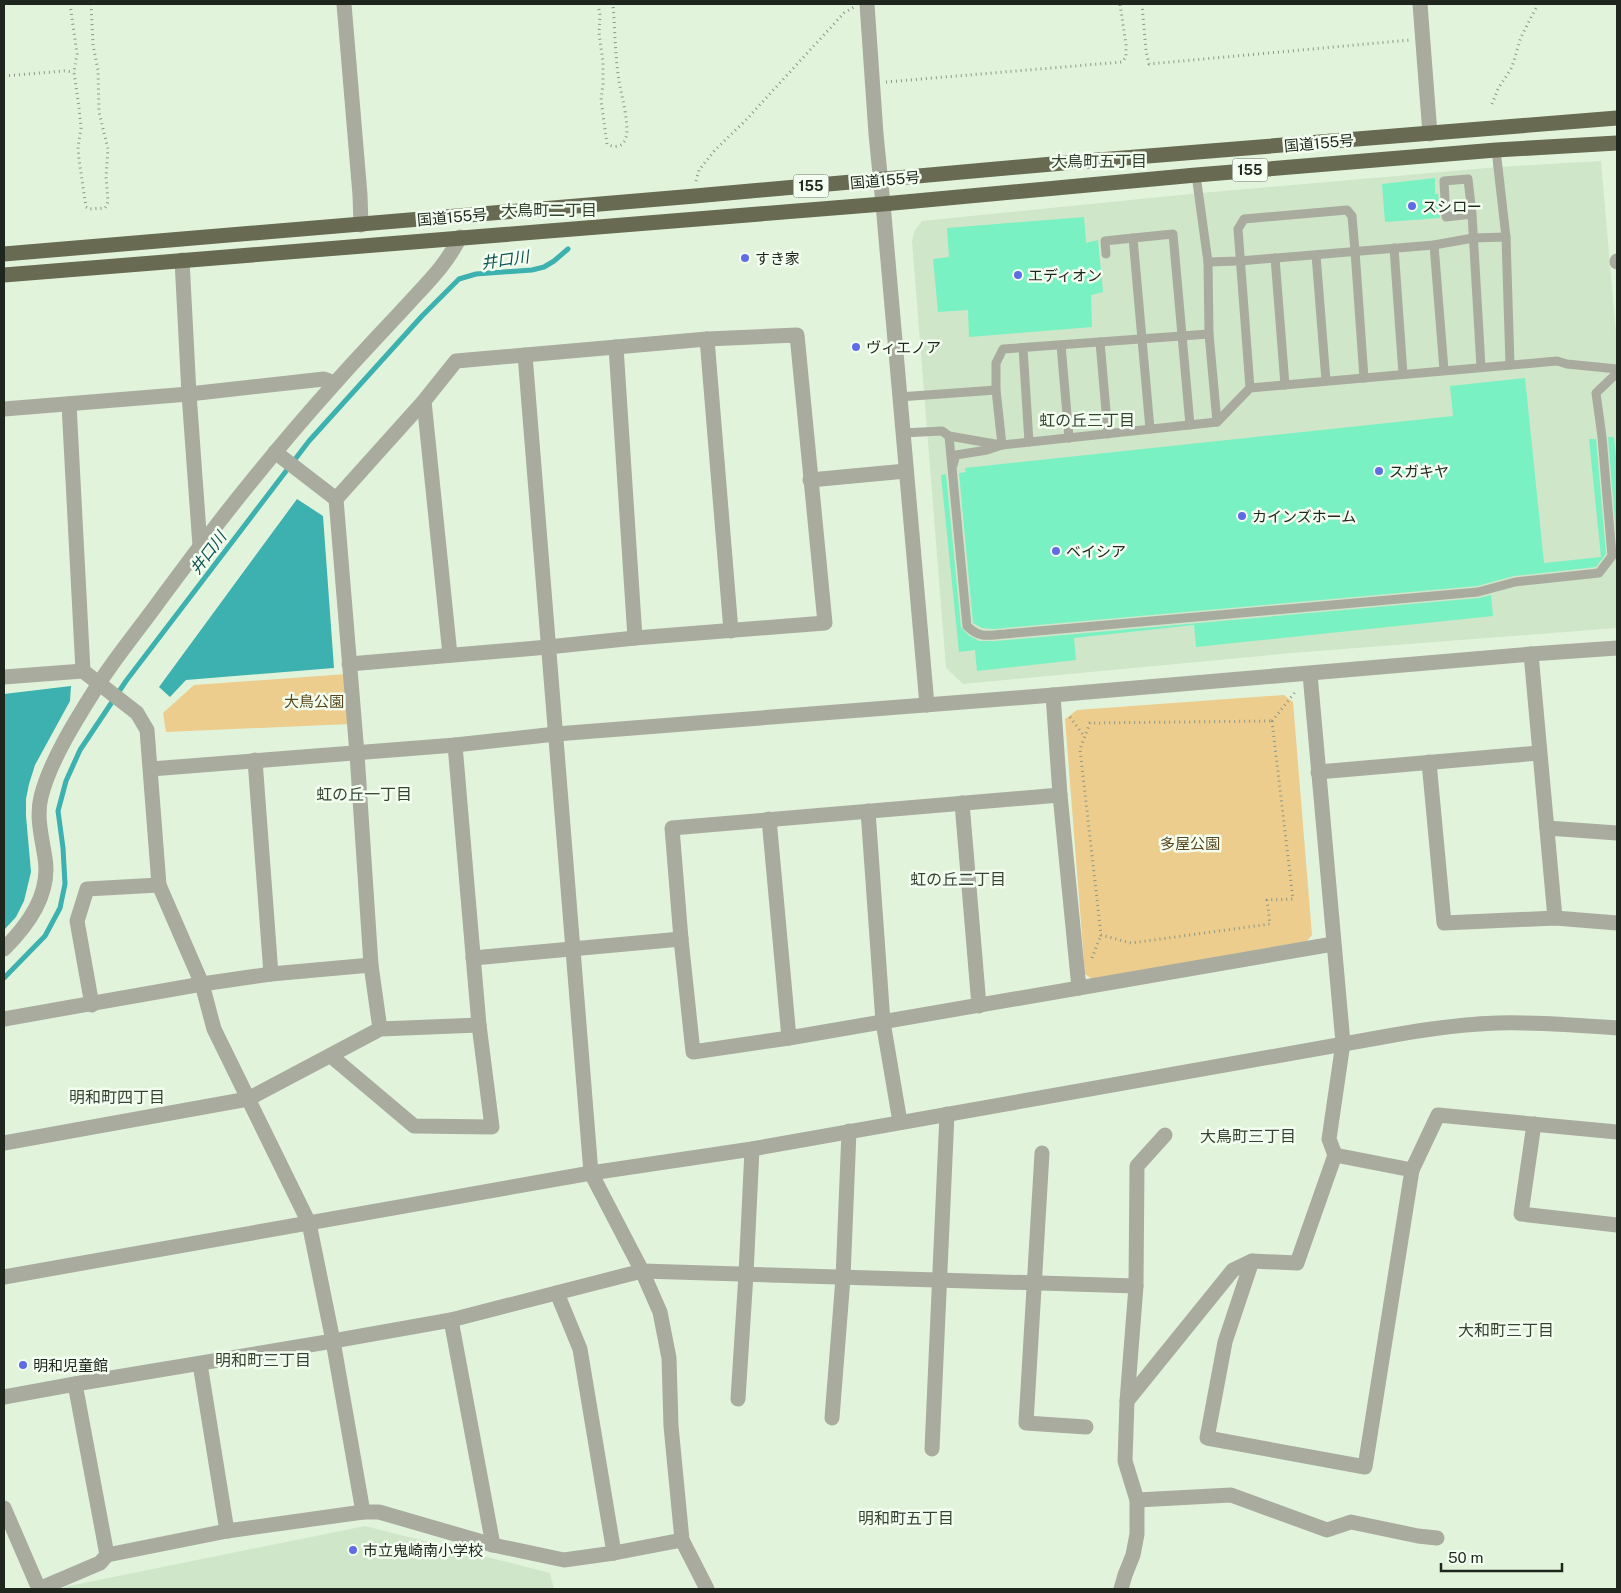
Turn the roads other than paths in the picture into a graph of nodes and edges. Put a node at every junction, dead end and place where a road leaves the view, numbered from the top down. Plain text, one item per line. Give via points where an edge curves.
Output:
1 (344, 4) edge
2 (1420, 4) edge
3 (862, 5) edge
4 (1617, 118) edge
5 (1430, 134) junction
6 (1617, 143) edge
7 (1496, 150) junction
8 (1196, 175) junction
9 (881, 180) junction
10 (883, 204) junction
11 (1472, 214) junction
12 (361, 225) junction
13 (460, 237) junction
14 (1506, 237) junction
15 (1134, 238) junction
16 (1473, 238) junction
17 (1434, 245) junction
18 (1394, 248) junction
19 (1355, 252) junction
20 (4, 254) edge
21 (1106, 254) dead end
22 (1316, 255) junction
23 (1275, 258) junction
24 (182, 260) junction
25 (1239, 261) junction
26 (1208, 262) junction
27 (4, 275) edge
28 (1209, 334) junction
29 (1182, 336) junction
30 (707, 339) junction
31 (1142, 339) junction
32 (1100, 342) junction
33 (1061, 345) junction
34 (616, 347) junction
35 (1023, 348) junction
36 (525, 356) junction
37 (1510, 365) junction
38 (1481, 367) junction
39 (1444, 370) junction
40 (1617, 371) edge
41 (1403, 374) junction
42 (1364, 378) junction
43 (1326, 381) junction
44 (335, 383) junction
45 (1285, 385) junction
46 (1250, 388) junction
47 (996, 390) junction
48 (189, 394) junction
49 (899, 396) junction
50 (424, 401) junction
51 (69, 404) junction
52 (4, 409) edge
53 (1217, 422) junction
54 (1190, 425) junction
55 (1150, 429) junction
56 (902, 433) junction
57 (1108, 434) junction
58 (950, 436) junction
59 (1069, 438) junction
60 (1029, 442) junction
61 (1002, 445) junction
62 (275, 452) junction
63 (952, 468) junction
64 (906, 471) junction
65 (810, 480) junction
66 (336, 499) junction
67 (200, 546) junction
68 (731, 631) junction
69 (635, 638) junction
70 (548, 647) junction
71 (1617, 648) edge
72 (1531, 654) junction
73 (450, 655) junction
74 (349, 664) junction
75 (83, 672) junction
76 (1310, 674) junction
77 (4, 677) edge
78 (99, 683) junction
79 (1053, 695) junction
80 (927, 705) junction
81 (556, 734) junction
82 (455, 745) junction
83 (1539, 752) junction
84 (357, 754) junction
85 (255, 760) junction
86 (1429, 762) junction
87 (151, 769) junction
88 (1318, 772) junction
89 (1060, 795) junction
90 (962, 803) junction
91 (868, 811) junction
92 (769, 819) junction
93 (1547, 828) junction
94 (1617, 834) edge
95 (159, 885) junction
96 (1555, 918) junction
97 (1617, 923) edge
98 (681, 939) junction
99 (1333, 944) junction
100 (4, 949) edge
101 (574, 950) junction
102 (473, 958) junction
103 (371, 965) junction
104 (272, 974) junction
105 (202, 984) junction
106 (1078, 988) junction
107 (92, 1004) junction
108 (979, 1006) junction
109 (4, 1019) edge
110 (884, 1022) junction
111 (479, 1025) junction
112 (1617, 1028) edge
113 (380, 1029) junction
114 (789, 1038) junction
115 (1343, 1043) junction
116 (331, 1056) junction
117 (248, 1099) junction
118 (947, 1114) junction
119 (900, 1122) junction
120 (1534, 1124) junction
121 (849, 1131) junction
122 (1617, 1132) edge
123 (1165, 1136) dead end
124 (4, 1143) edge
125 (752, 1148) junction
126 (1042, 1153) dead end
127 (1335, 1156) junction
128 (1412, 1170) junction
129 (591, 1174) junction
130 (309, 1223) junction
131 (1617, 1225) edge
132 (1252, 1262) junction
133 (642, 1271) junction
134 (746, 1274) junction
135 (4, 1277) edge
136 (843, 1278) junction
137 (939, 1280) junction
138 (1034, 1283) junction
139 (1136, 1286) junction
140 (557, 1293) junction
141 (451, 1320) junction
142 (333, 1342) junction
143 (200, 1364) junction
144 (75, 1384) junction
145 (4, 1397) edge
146 (738, 1400) dead end
147 (1127, 1401) junction
148 (832, 1418) dead end
149 (1086, 1426) dead end
150 (932, 1449) dead end
151 (1137, 1500) junction
152 (4, 1508) edge
153 (363, 1512) junction
154 (227, 1532) junction
155 (1436, 1538) dead end
156 (682, 1540) junction
157 (493, 1545) junction
158 (614, 1553) junction
159 (107, 1555) junction
160 (39, 1589) edge
161 (707, 1589) edge
162 (1121, 1589) edge

1 - 12 street
2 - 5 street
3 - 9 street
4 - 5 highway, 国道155号 / 155
5 - 9 highway, 国道155号 / 155
6 - 7 highway, 国道155号 / 155
7 - 8 highway, 国道155号 / 155
7 - 14 lane
8 - 10 highway, 国道155号 / 155
8 - 26 lane
9 - 10 street
9 - 12 highway, 国道155号 / 155
10 - 13 highway, 国道155号 / 155
10 - 49 street
11 - 11 lane via 1468,179 1444,181 1446,217
11 - 16 lane
12 - 20 highway, 国道155号 / 155
13 - 24 highway, 国道155号 / 155
13 - 44 street via 446,262
14 - 16 lane
14 - 37 lane
15 - 21 lane via 1105,241
15 - 29 lane via 1173,234
15 - 31 lane
16 - 17 lane
16 - 38 lane
17 - 18 lane
17 - 39 lane
18 - 19 lane
18 - 41 lane
19 - 22 lane
19 - 25 lane via 1352,216 1347,210 1244,219 1238,229
19 - 42 lane
22 - 23 lane
22 - 43 lane
23 - 25 lane
23 - 45 lane
24 - 27 highway, 国道155号 / 155
24 - 48 street
25 - 26 lane
25 - 46 lane
26 - 28 lane
28 - 29 lane
28 - 53 lane
29 - 31 lane
29 - 54 lane
30 - 34 street
30 - 65 street via 797,335
30 - 68 street
31 - 32 lane
31 - 55 lane
32 - 33 lane
32 - 57 lane
33 - 35 lane
33 - 59 lane
34 - 36 street
34 - 69 street
35 - 47 lane via 1003,349 996,363
35 - 60 lane
36 - 50 street via 456,361
36 - 70 street
37 - 38 lane
37 - 40 lane via 1557,362
38 - 39 lane
39 - 41 lane
40 - 63 lane via 1596,393 1612,556 1600,573 1515,582 1478,592 983,636 974,634 967,626
41 - 42 lane
42 - 43 lane
43 - 45 lane
44 - 48 street via 324,379
44 - 62 street
45 - 46 lane
46 - 53 lane
47 - 49 lane
47 - 61 lane
48 - 51 street
48 - 67 street
49 - 56 street
50 - 66 street
50 - 73 street
51 - 52 street
51 - 75 street
53 - 54 lane
54 - 55 lane
55 - 57 lane
56 - 58 lane via 942,431
56 - 64 street
57 - 59 lane
58 - 61 lane
58 - 63 lane
59 - 60 lane
60 - 61 lane
61 - 63 lane via 956,455
62 - 66 street
62 - 67 street
64 - 65 street
64 - 80 street
65 - 68 street via 825,623
66 - 74 street
67 - 78 street
68 - 69 street
69 - 70 street
70 - 73 street
70 - 81 street
71 - 72 street
72 - 76 street
72 - 83 street
73 - 74 street
74 - 84 street
75 - 77 street
75 - 78 street
76 - 79 street
76 - 88 street
78 - 87 street via 138,713 148,730
78 - 100 street via 62,746 40,798 39,826 46,861 44,886 36,909
79 - 80 street
79 - 89 street
80 - 81 street
81 - 82 street
81 - 101 street
82 - 84 street
82 - 102 street
83 - 86 street
83 - 93 street
84 - 85 street
84 - 103 street
85 - 87 street
85 - 104 street
86 - 88 street
86 - 96 street via 1444,923
87 - 95 street
88 - 99 street
89 - 90 street
89 - 106 street
90 - 91 street
90 - 108 street
91 - 92 street
91 - 110 street
92 - 98 street via 672,828
92 - 114 street
93 - 94 street
93 - 96 street
95 - 105 street
95 - 107 street via 87,889 77,921
96 - 97 street
98 - 101 street
98 - 114 street via 693,1052
99 - 106 street
99 - 115 street
101 - 102 street
101 - 129 street
102 - 111 street
103 - 104 street
103 - 113 street
104 - 105 street
105 - 107 street
105 - 117 street via 214,1028
106 - 108 street
107 - 109 street
108 - 110 street
110 - 114 street
110 - 119 street
111 - 113 street
111 - 116 street via 492,1127 414,1126
112 - 115 street via 1496,1023 1446,1027
113 - 116 street
115 - 118 street
115 - 127 street via 1329,1139
116 - 117 street
117 - 124 street
117 - 130 street
118 - 119 street
118 - 137 street
119 - 121 street
120 - 122 street
120 - 128 street via 1438,1114
120 - 131 street via 1521,1214
121 - 125 street
121 - 136 street
123 - 139 street via 1137,1166
125 - 129 street
125 - 134 street
126 - 138 street
127 - 128 street
127 - 132 street via 1297,1264
128 - 132 street via 1365,1467 1207,1438 1226,1342
129 - 130 street
129 - 133 street
130 - 135 street
130 - 142 street
132 - 147 street via 1233,1270
133 - 134 street
133 - 140 street
133 - 156 street via 660,1312 669,1358 671,1426
134 - 136 street
134 - 146 street
136 - 137 street
136 - 148 street
137 - 138 street
137 - 150 street
138 - 139 street
138 - 149 street via 1026,1423
139 - 147 street
140 - 141 street
140 - 158 street via 580,1349
141 - 142 street
141 - 157 street
142 - 143 street
142 - 153 street
143 - 144 street
143 - 154 street
144 - 145 street
144 - 159 street
147 - 151 street via 1125,1461
151 - 155 street via 1231,1494 1327,1530 1351,1522
151 - 162 street via 1137,1534
152 - 160 street
153 - 154 street
153 - 157 street via 379,1512
154 - 159 street
156 - 158 street
156 - 161 street
157 - 158 street via 564,1560
159 - 160 street via 100,1563

